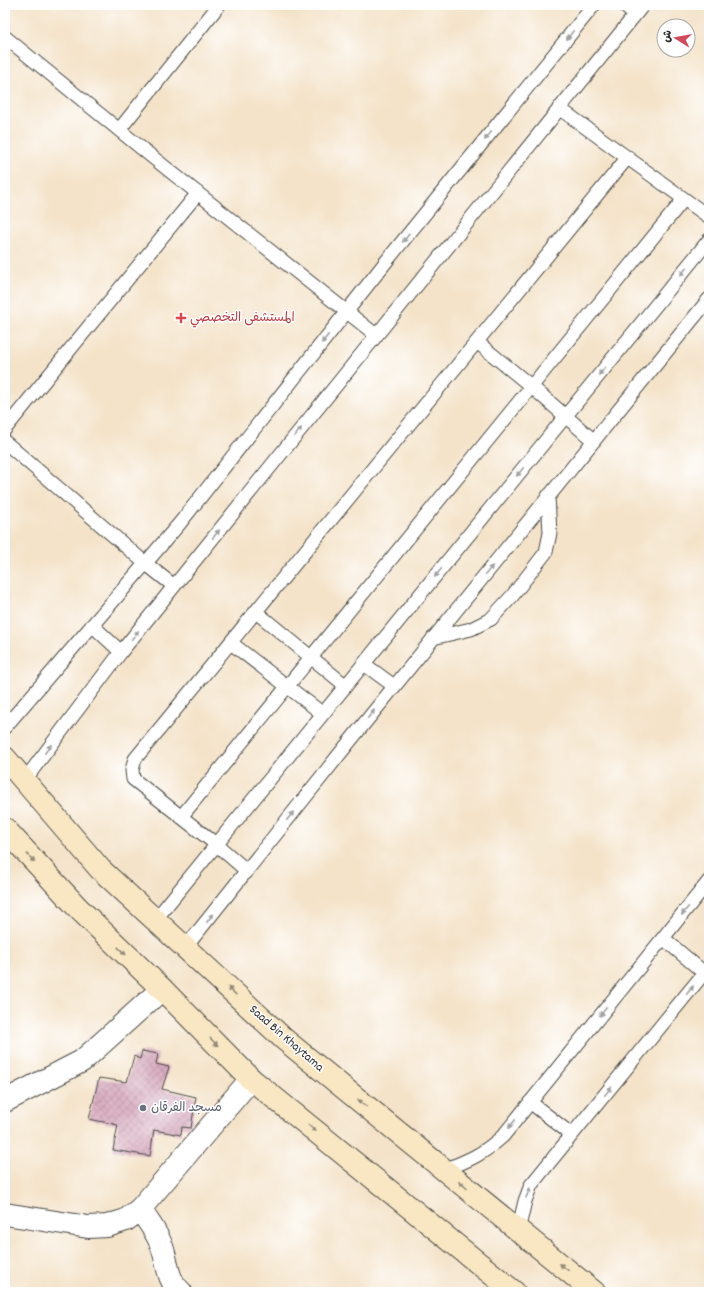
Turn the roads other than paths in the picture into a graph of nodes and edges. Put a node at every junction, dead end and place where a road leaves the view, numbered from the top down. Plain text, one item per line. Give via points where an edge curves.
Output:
1 (219, 5) edge
2 (594, 5) edge
3 (623, 5) edge
4 (643, 5) edge
5 (635, 16) junction
6 (5, 37) edge
7 (560, 108) junction
8 (119, 130) junction
9 (628, 158) junction
10 (198, 193) junction
11 (684, 199) junction
12 (709, 217) edge
13 (709, 240) edge
14 (709, 299) edge
15 (347, 312) junction
16 (376, 336) junction
17 (477, 342) junction
18 (532, 386) junction
19 (566, 415) junction
20 (5, 429) edge
21 (594, 440) junction
22 (5, 442) edge
23 (548, 496) junction
24 (145, 563) junction
25 (174, 586) junction
26 (256, 612) junction
27 (92, 625) junction
28 (433, 638) junction
29 (231, 642) junction
30 (121, 652) junction
31 (312, 658) junction
32 (364, 664) junction
33 (288, 686) junction
34 (346, 686) junction
35 (394, 686) junction
36 (323, 714) junction
37 (5, 726) edge
38 (5, 758) edge
39 (24, 781) junction
40 (181, 817) junction
41 (8, 835) edge
42 (217, 845) junction
43 (247, 871) junction
44 (709, 880) edge
45 (155, 920) junction
46 (663, 938) junction
47 (186, 948) junction
48 (707, 972) edge
49 (162, 989) junction
50 (251, 1079) junction
51 (5, 1101) edge
52 (530, 1102) junction
53 (572, 1135) junction
54 (444, 1170) junction
55 (140, 1209) junction
56 (5, 1214) edge
57 (518, 1231) junction
58 (181, 1292) edge
59 (514, 1292) edge
60 (594, 1292) edge

1 - 8 lane
2 -> 15 lane
3 - 5 lane
4 - 5 lane
5 - 7 lane
6 - 8 lane
7 - 9 lane
7 - 16 lane
8 - 10 lane
9 - 11 lane
9 - 17 lane
10 - 15 lane
10 - 20 lane
11 - 12 lane
11 - 18 lane
13 -> 19 lane
14 - 21 lane
15 - 16 lane
15 -> 24 lane via 185,517
25 -> 16 lane
17 - 18 lane
17 - 26 lane
18 - 19 lane
18 - 31 lane
19 - 21 lane
19 -> 32 lane
21 - 23 lane
22 - 24 lane
28 -> 23 lane
23 - 28 lane via 550,533 546,552 513,595 491,619 471,629
24 - 25 lane
24 - 27 lane
30 -> 25 lane
26 - 29 lane
26 - 31 lane
27 - 30 lane
27 - 37 lane
28 - 35 lane
29 - 33 lane
29 - 40 lane via 135,759 133,779
39 -> 30 lane
31 - 33 lane
31 - 34 lane
32 - 34 lane
32 - 35 lane
33 - 36 lane
33 - 40 lane
34 - 36 lane
43 -> 35 lane
36 - 42 lane
38 - 39 main road, Saad Bin Khaytama
39 - 45 main road, Saad Bin Khaytama via 100,869
40 - 42 lane
41 -> 49 main road via 78,908
42 - 43 lane
42 - 45 lane
47 -> 43 lane
44 -> 46 lane
45 - 47 main road, Saad Bin Khaytama
46 - 48 lane
46 -> 52 lane
54 -> 47 main road, Saad Bin Khaytama via 284,1040
53 -> 48 lane
49 -> 50 main road
49 - 51 street via 82,1061
50 - 55 street
50 -> 59 main road
52 - 53 lane
52 -> 54 lane via 490,1148 472,1159
57 -> 53 lane via 531,1184
57 -> 54 main road, Saad Bin Khaytama
55 - 56 street via 126,1220 107,1226 88,1226
55 - 58 street via 162,1244 166,1266 174,1287
60 -> 57 main road, Saad Bin Khaytama

